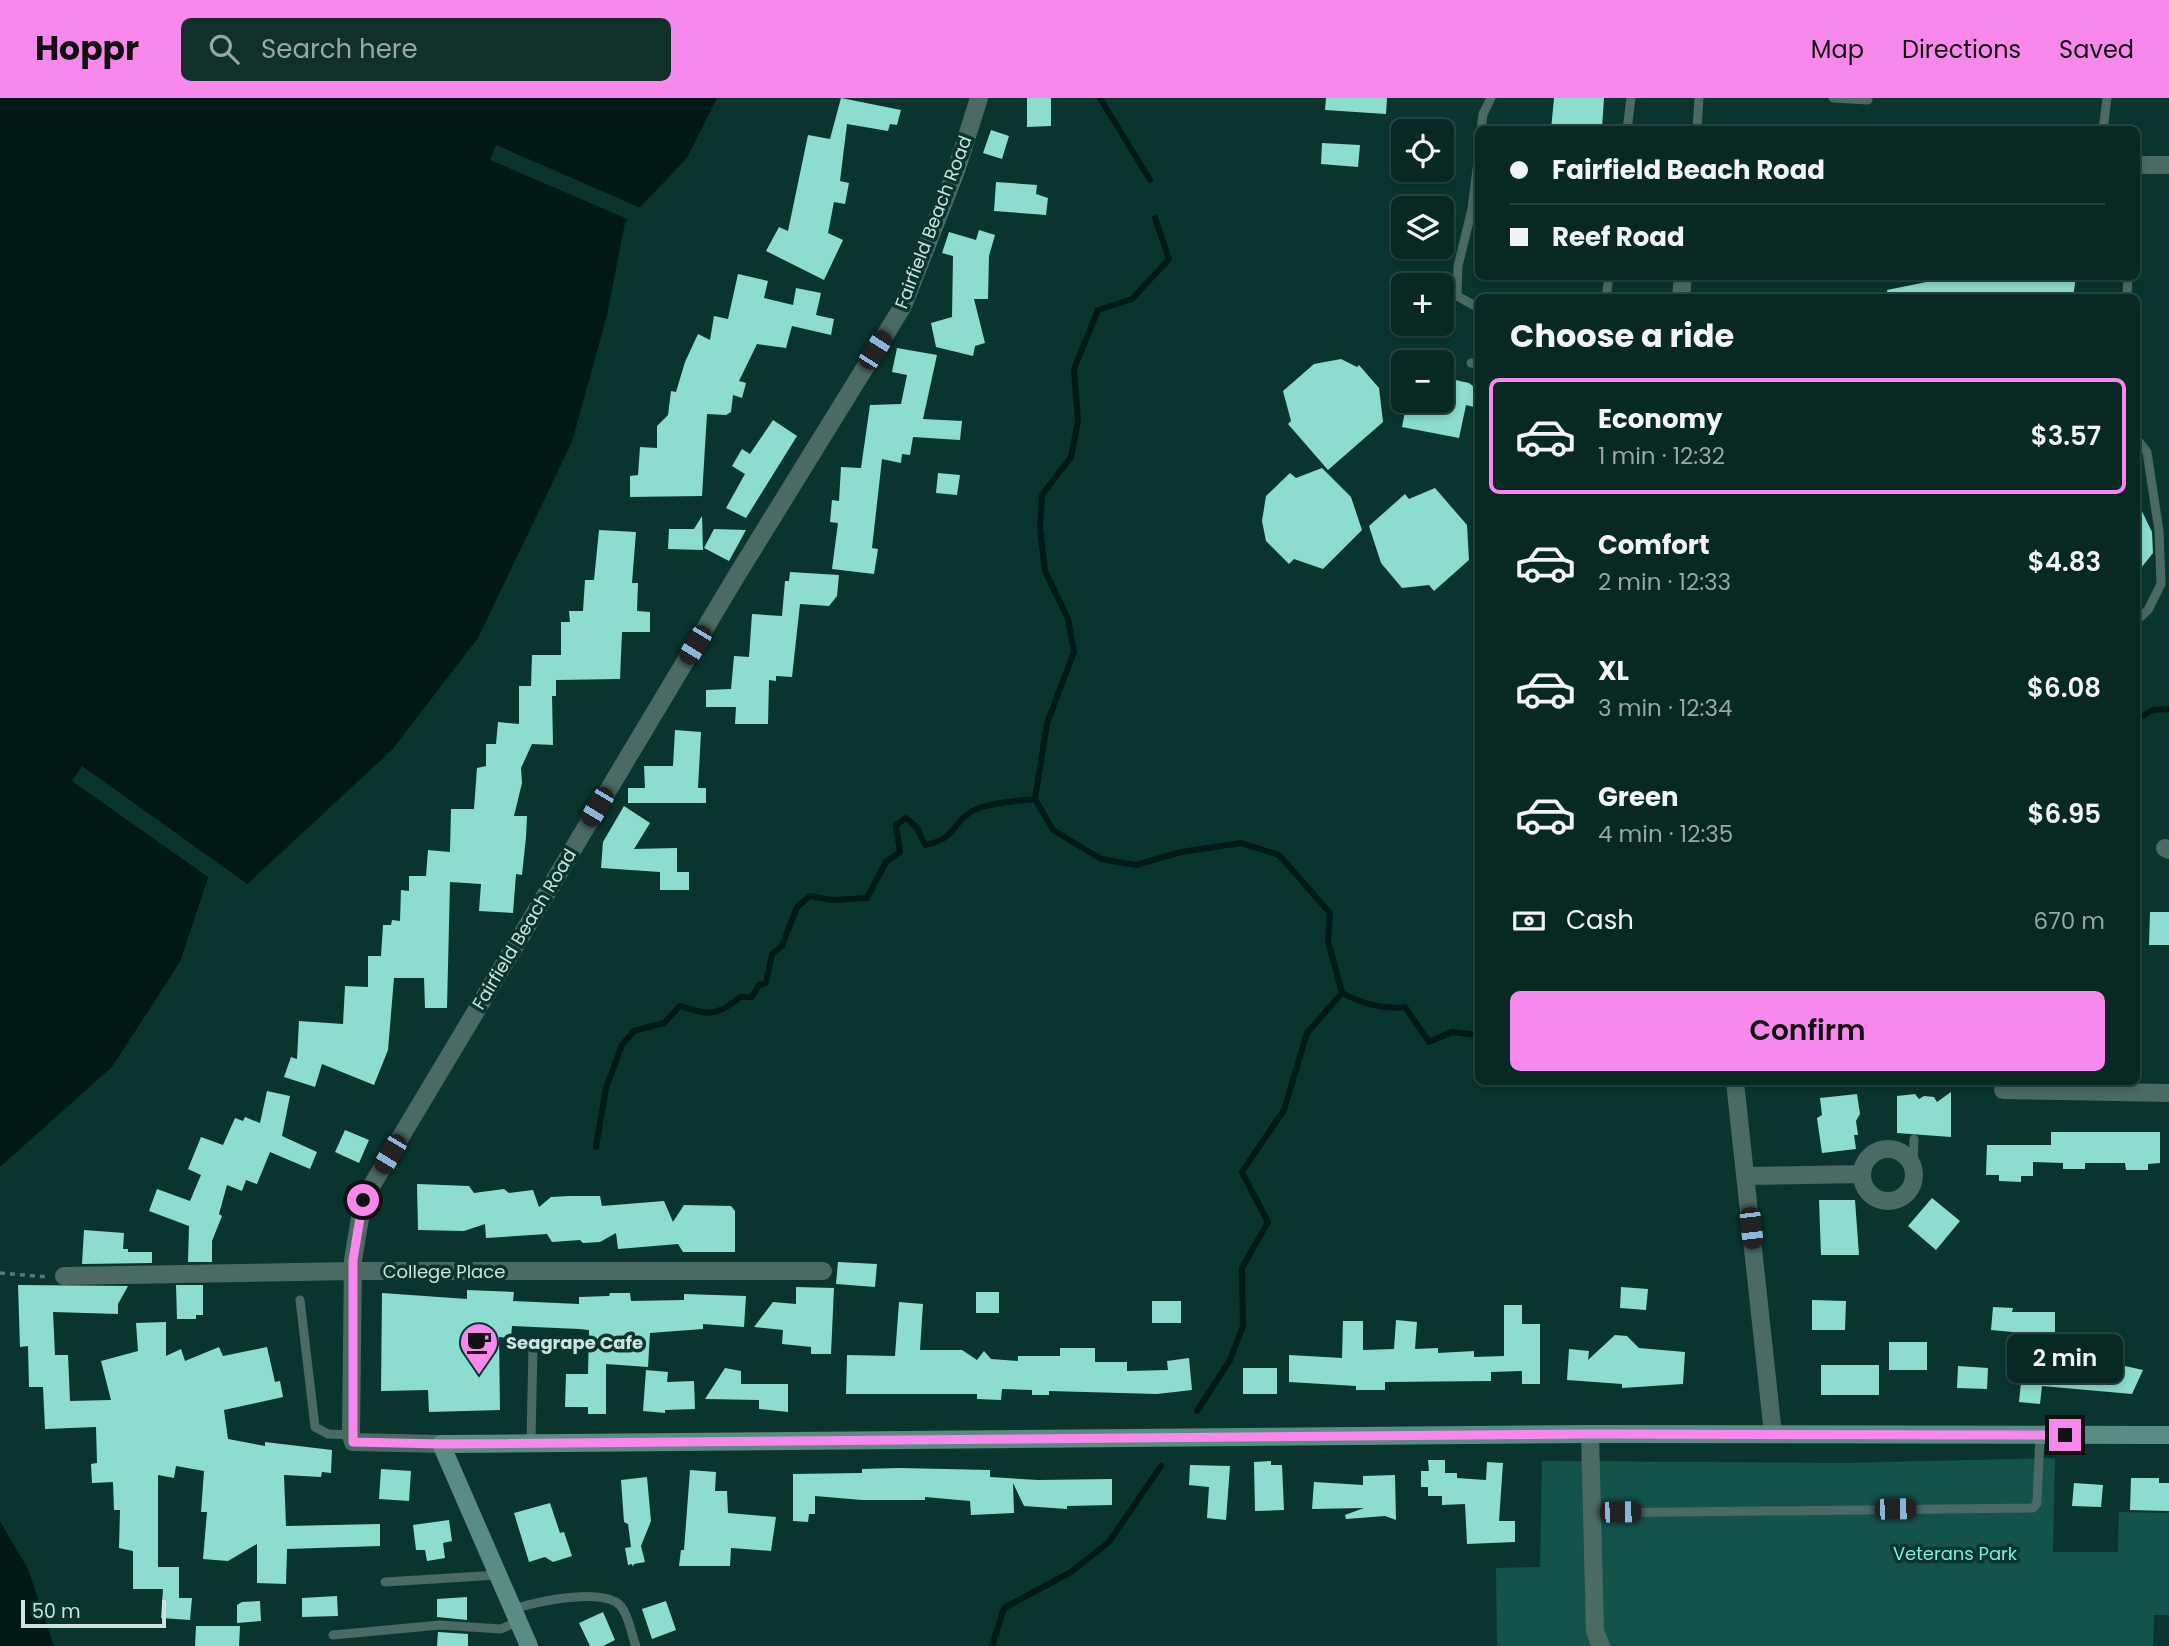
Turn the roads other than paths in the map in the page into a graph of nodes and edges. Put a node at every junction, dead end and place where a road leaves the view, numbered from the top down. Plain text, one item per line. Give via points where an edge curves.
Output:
1 (979, 98) edge
2 (1491, 98) edge
3 (1631, 98) edge
4 (1699, 98) edge
5 (1833, 98) edge
6 (2106, 98) edge
7 (1868, 100) dead end
8 (1482, 126) edge
9 (1628, 126) edge
10 (1697, 126) edge
11 (2103, 126) edge
12 (2140, 165) edge
13 (2169, 165) edge
14 (1475, 185) edge
15 (1475, 306) edge
16 (2140, 443) edge
17 (2140, 617) edge
18 (1735, 1085) edge
19 (2003, 1090) dead end
20 (2169, 1093) edge
21 (1914, 1139) dead end
22 (1913, 1169) junction
23 (1861, 1174) junction
24 (1745, 1176) junction
25 (353, 1270) junction
26 (823, 1270) dead end
27 (64, 1276) road end
28 (300, 1300) dead end
29 (533, 1346) dead end
30 (1590, 1434) junction
31 (1773, 1434) junction
32 (351, 1435) junction
33 (2039, 1435) junction
34 (2169, 1436) edge
35 (531, 1441) junction
36 (441, 1444) junction
37 (1592, 1513) junction
38 (499, 1575) junction
39 (385, 1582) dead end
40 (516, 1615) junction
41 (333, 1635) dead end
42 (529, 1646) edge
43 (636, 1646) edge
44 (1601, 1646) edge

1 - 25 street, Fairfield Beach Road via 903,306 363,1200
2 - 8 lane
3 - 9 lane
4 - 10 lane
5 - 7 lane
6 - 11 lane
12 - 13 street
14 - 15 lane via 1458,266 1457,296
16 - 17 lane via 2147,452 2159,531 2161,584
18 - 24 street
19 - 20 street
21 - 22 lane
22 - 23 street via 1899,1151 1883,1149 1868,1158
22 - 23 street via 1908,1192 1889,1201 1873,1196
23 - 24 street
24 - 31 street
25 - 26 street, College Place
25 - 27 street, College Place
25 - 32 street, Fairfield Beach Road
28 - 32 lane via 315,1427 328,1434
29 - 35 lane
30 - 31 street
30 - 35 street
30 - 37 street
31 - 33 street
32 - 36 street via 353,1442
33 - 34 street
33 - 37 lane via 2037,1503 2032,1508
35 - 36 street
36 - 38 street
37 - 44 street via 1595,1631
38 - 39 lane
38 - 40 street
40 - 41 lane via 501,1629 440,1625
40 - 42 street
40 - 43 lane via 541,1601 599,1598 617,1602

